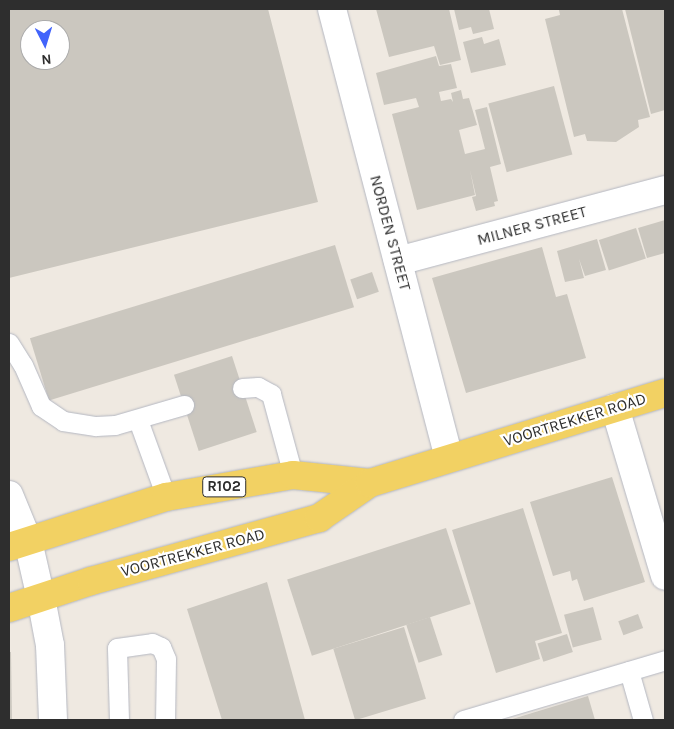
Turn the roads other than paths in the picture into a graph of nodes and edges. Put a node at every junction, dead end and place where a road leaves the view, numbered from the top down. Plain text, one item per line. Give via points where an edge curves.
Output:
1 (332, 9) edge
2 (665, 190) edge
3 (398, 261) junction
4 (9, 343) edge
5 (242, 388) dead end
6 (665, 393) edge
7 (184, 405) dead end
8 (615, 408) junction
9 (138, 420) junction
10 (449, 458) junction
11 (293, 476) junction
12 (370, 483) junction
13 (9, 495) edge
14 (166, 498) junction
15 (19, 544) edge
16 (665, 576) edge
17 (41, 598) junction
18 (9, 608) edge
19 (665, 660) edge
20 (629, 671) junction
21 (53, 720) edge
22 (119, 720) edge
23 (165, 720) edge
24 (463, 720) edge
25 (643, 720) edge

1 - 3 street, NORDEN STREET
2 - 3 street, MILNER STREET
3 - 10 street, NORDEN STREET
4 - 9 lane via 50,415 62,421 96,426
5 - 11 lane via 264,388 271,394
6 - 8 main road, VOORTREKKER ROAD / R102
7 - 9 lane
8 - 10 main road, VOORTREKKER ROAD / R102
8 - 16 street
9 - 14 lane
10 - 12 main road, VOORTREKKER ROAD / R102
11 - 12 main road, VOORTREKKER ROAD / R102
11 - 14 main road, VOORTREKKER ROAD / R102
12 - 17 main road, VOORTREKKER ROAD / R102 via 319,518 91,581
13 - 15 street
14 - 15 main road, VOORTREKKER ROAD / R102
15 - 17 street
17 - 18 main road, VOORTREKKER ROAD / R102
17 - 21 street via 50,645
19 - 20 lane
20 - 24 lane
20 - 25 lane
22 - 23 lane via 117,648 152,643 160,647 166,659

